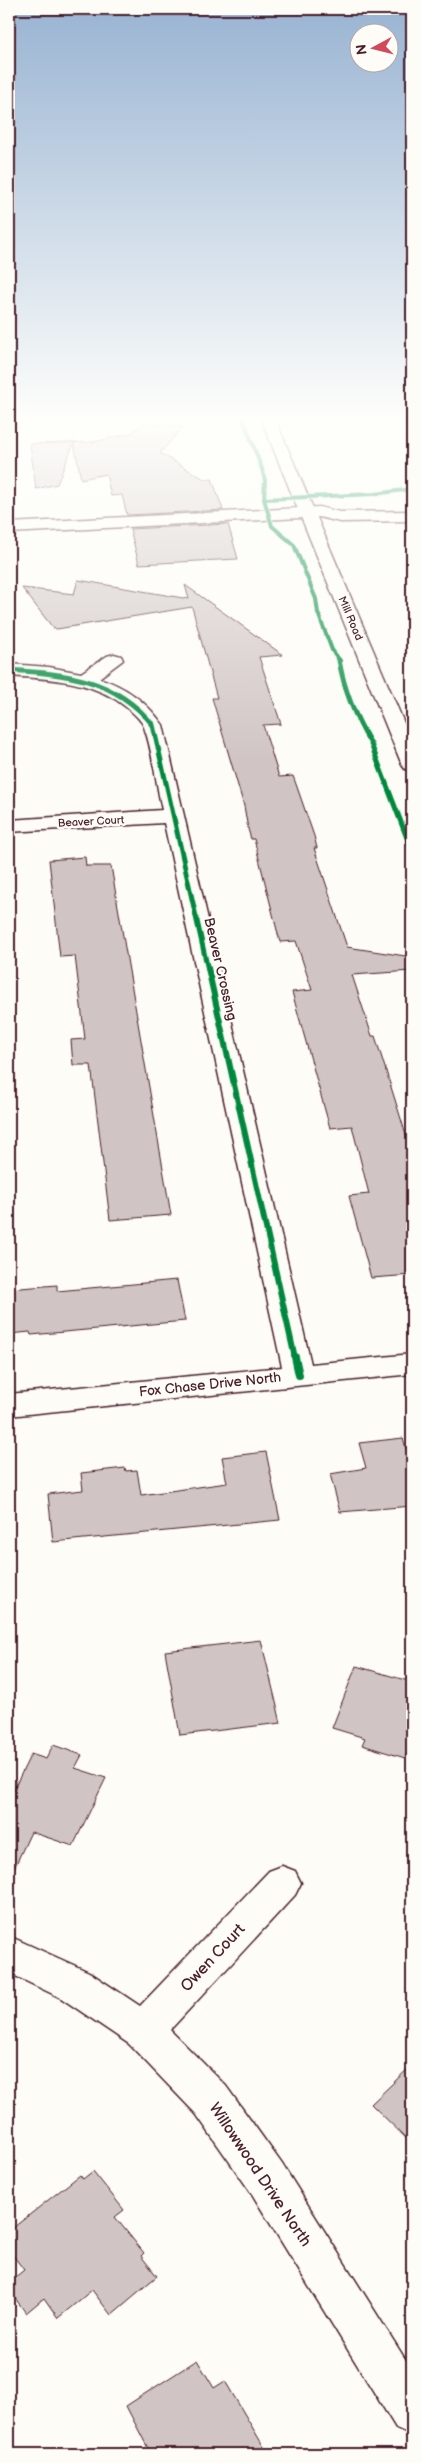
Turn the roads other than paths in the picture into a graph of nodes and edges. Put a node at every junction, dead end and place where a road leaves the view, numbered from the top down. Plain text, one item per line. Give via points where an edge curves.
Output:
1 (320, 531) edge
2 (114, 660) dead end
3 (9, 670) edge
4 (85, 680) junction
5 (412, 765) edge
6 (174, 816) junction
7 (9, 826) edge
8 (412, 1364) edge
9 (299, 1375) junction
10 (9, 1405) edge
11 (282, 1884) dead end
12 (9, 1954) edge
13 (143, 2031) junction
14 (412, 2412) edge

1 - 5 street, Mill Road
2 - 4 street
3 - 4 street, Beaver Crossing via 45,672
4 - 6 street, Beaver Crossing via 109,687 144,710 153,725
6 - 7 street, Beaver Court
6 - 9 street, Beaver Crossing
8 - 9 street, Fox Chase Drive North
9 - 10 street, Fox Chase Drive North
11 - 13 street, Owen Court
12 - 13 street, Willowwood Drive North via 74,1985
13 - 14 street, Willowwood Drive North via 212,2100 267,2178

